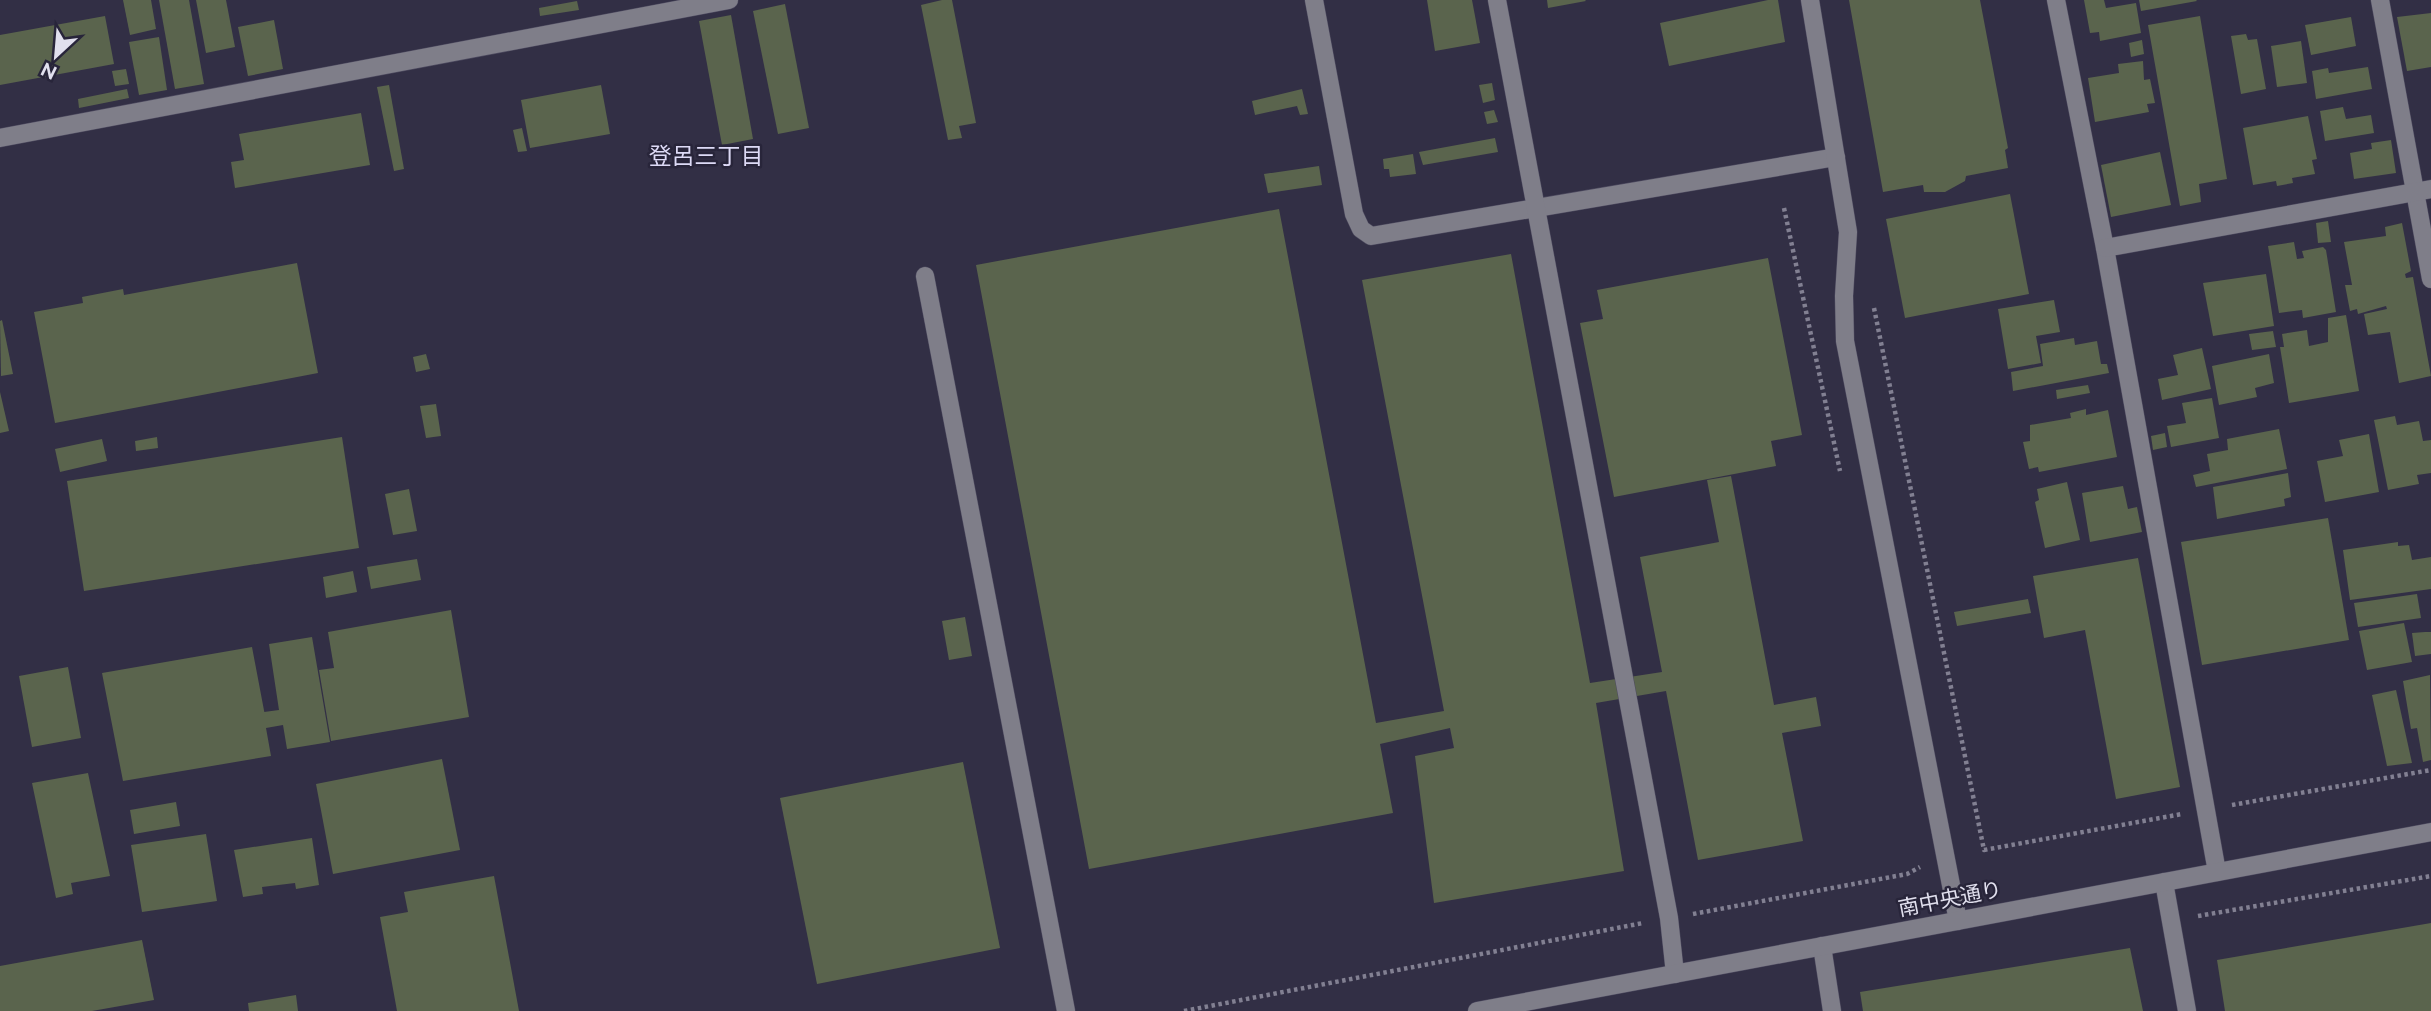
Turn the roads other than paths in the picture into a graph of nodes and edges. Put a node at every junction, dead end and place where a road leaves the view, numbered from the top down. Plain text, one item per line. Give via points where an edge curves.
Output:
1 (729, 0) edge
2 (1314, 0) edge
3 (1497, 0) edge
4 (1810, 0) edge
5 (2056, 0) edge
6 (2380, 0) edge
7 (0, 138) edge
8 (1836, 158) junction
9 (2423, 191) edge
10 (1537, 207) junction
11 (2105, 247) junction
12 (925, 276) dead end
13 (2431, 279) edge
14 (2431, 832) edge
15 (2217, 872) junction
16 (2164, 882) junction
17 (1958, 921) junction
18 (1822, 946) junction
19 (1675, 974) junction
20 (1066, 1011) edge
21 (1477, 1011) edge
22 (1832, 1011) edge
23 (2187, 1011) edge

1 - 7 street
2 - 10 street via 1354,214 1361,229 1382,236
3 - 10 street
4 - 8 street
5 - 11 street
6 - 9 street
8 - 10 street
8 - 17 street via 1848,232 1845,341
9 - 11 street
9 - 13 street
10 - 19 street via 1669,918
11 - 15 street
12 - 20 street
14 - 15 street, 南中央通り
15 - 16 street, 南中央通り
16 - 17 street, 南中央通り
16 - 23 street
17 - 18 street, 南中央通り
18 - 19 street, 南中央通り
18 - 22 street
19 - 21 street, 南中央通り

